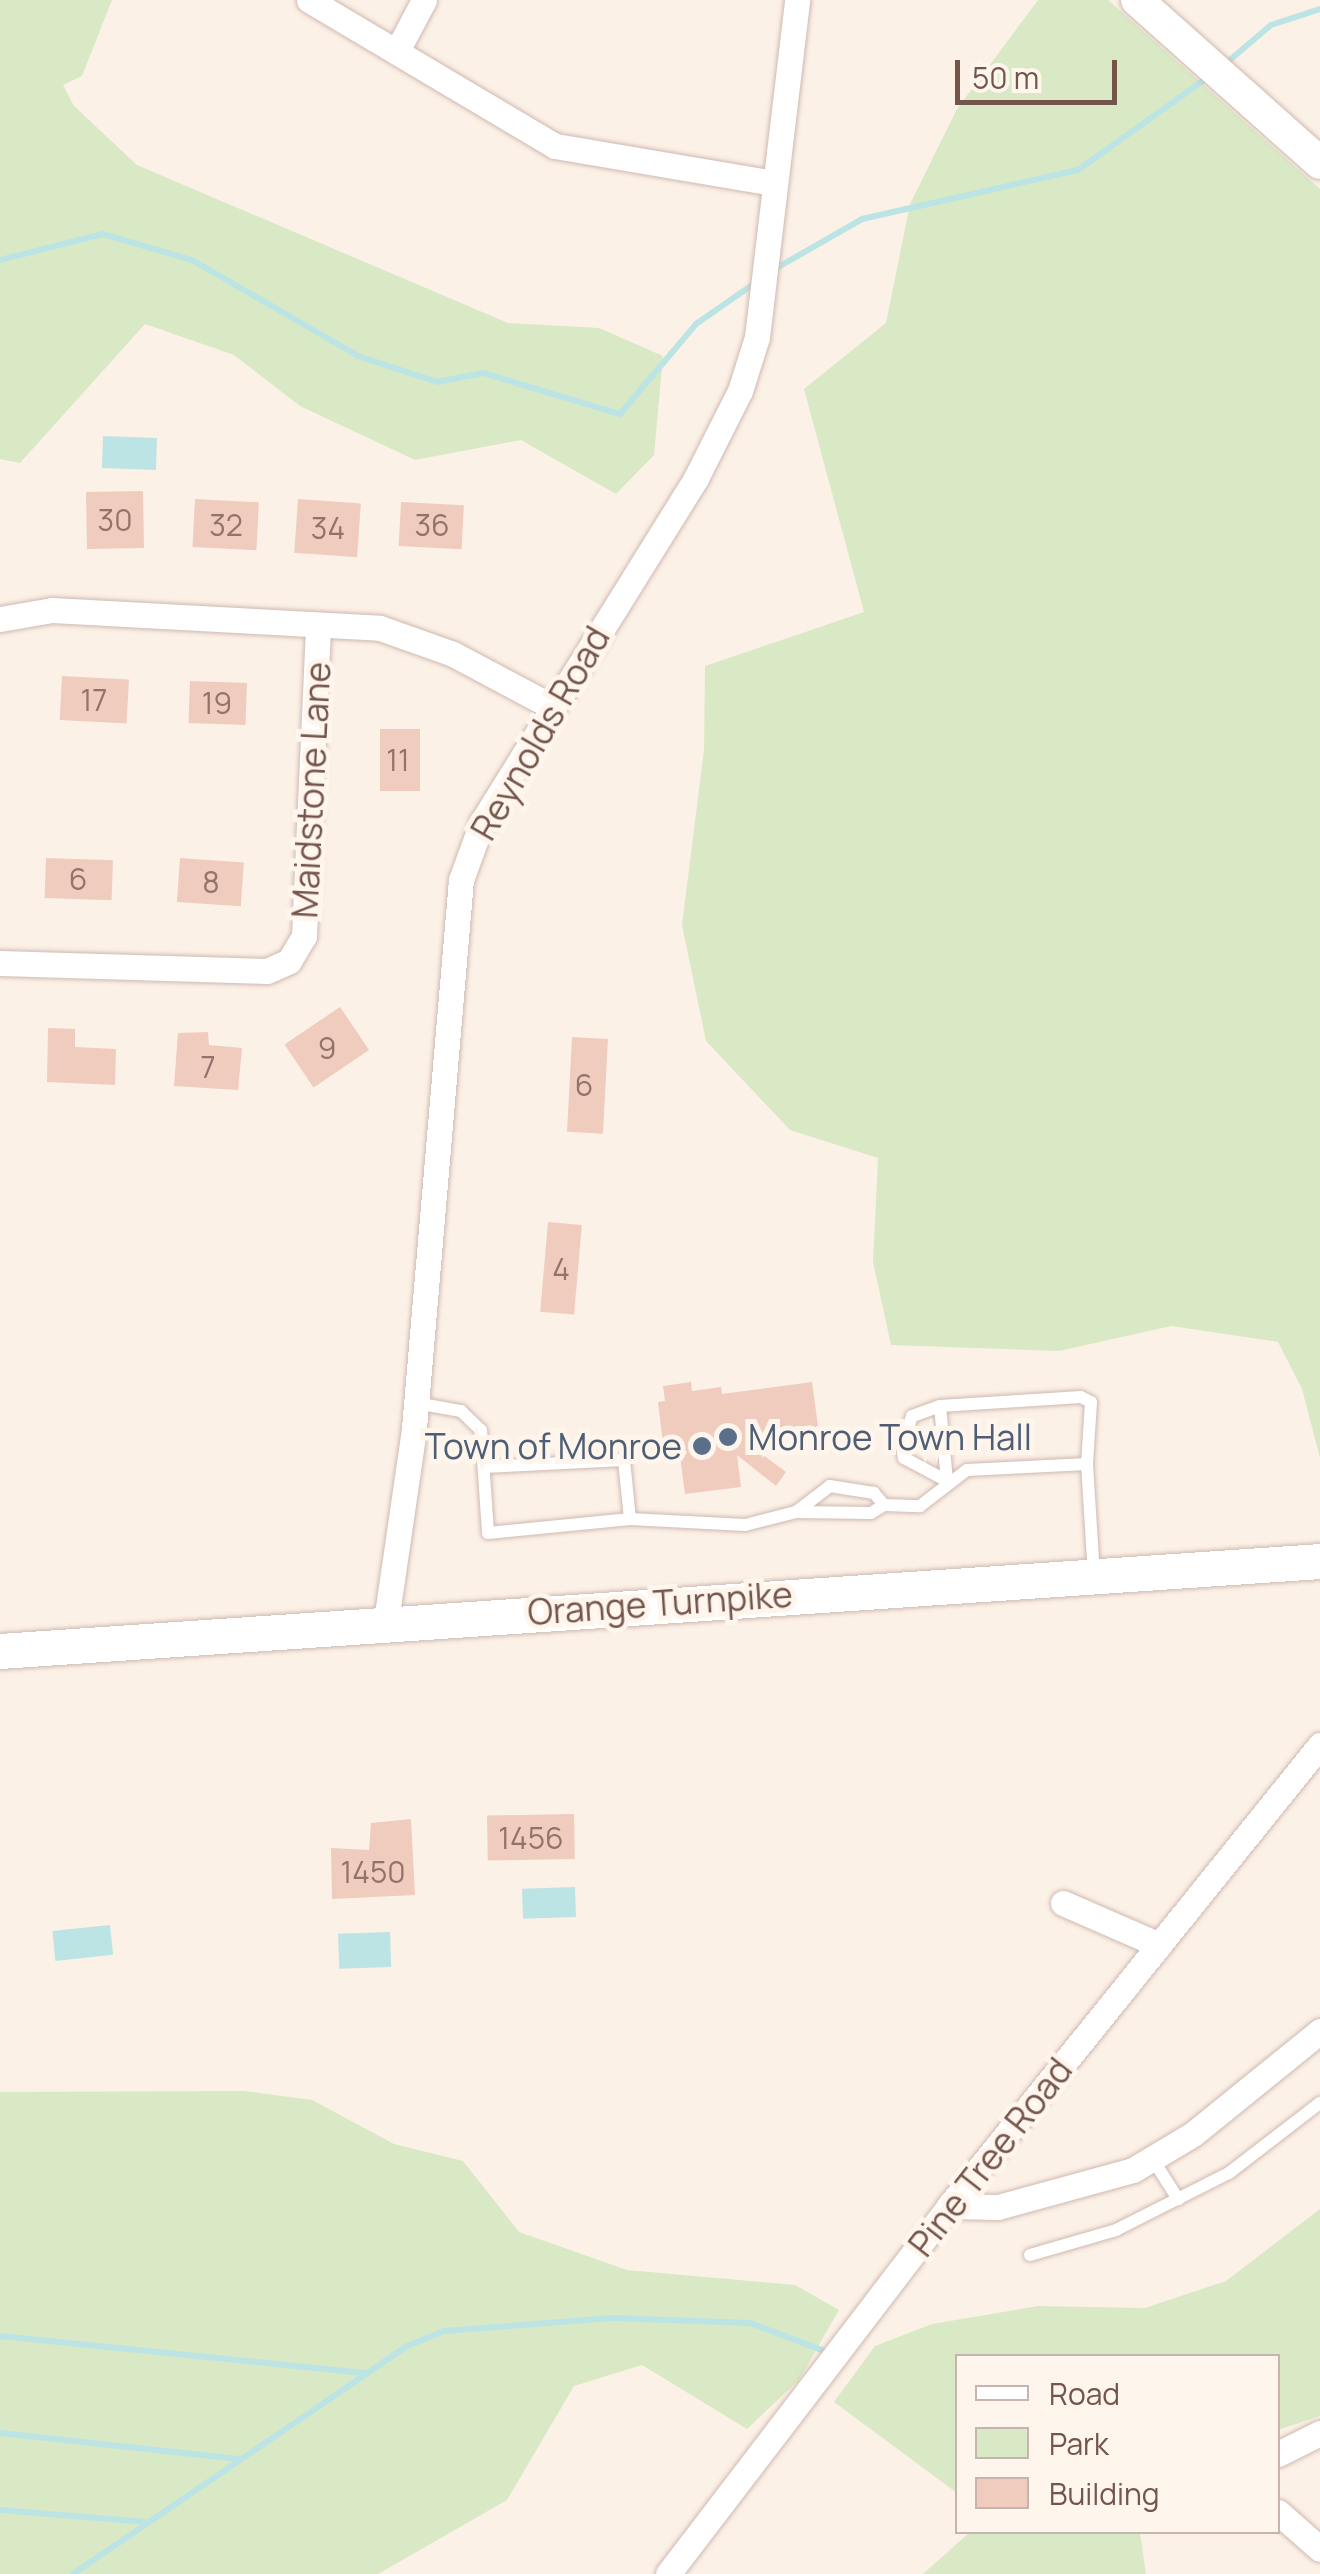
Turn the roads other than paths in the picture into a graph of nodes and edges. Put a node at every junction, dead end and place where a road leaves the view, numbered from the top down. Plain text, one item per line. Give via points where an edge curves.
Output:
1 (309, 0) edge
2 (424, 0) edge
3 (798, 0) edge
4 (1137, 0) edge
5 (398, 49) junction
6 (1320, 163) edge
7 (774, 183) junction
8 (0, 619) edge
9 (318, 625) junction
10 (551, 706) junction
11 (0, 963) edge
12 (416, 1403) junction
13 (940, 1406) junction
14 (1087, 1464) junction
15 (484, 1467) junction
16 (947, 1481) junction
17 (884, 1505) junction
18 (796, 1512) junction
19 (630, 1520) junction
20 (1320, 1562) edge
21 (1094, 1576) junction
22 (386, 1621) junction
23 (0, 1650) edge
24 (1320, 1745) edge
25 (1062, 1903) dead end
26 (1159, 1945) junction
27 (1320, 2031) edge
28 (1320, 2103) edge
29 (1152, 2158) junction
30 (1178, 2199) junction
31 (949, 2206) junction
32 (1030, 2255) dead end
33 (1320, 2433) edge
34 (1280, 2453) edge
35 (1280, 2514) edge
36 (1320, 2549) edge
37 (668, 2574) edge

1 - 5 street
2 - 5 street
3 - 7 street, Reynolds Road
4 - 6 street
5 - 7 street via 555,146
7 - 10 street, Reynolds Road via 756,337 740,391 696,478
8 - 9 street via 52,610
9 - 10 street via 380,628 434,647
9 - 11 street, Maidstone Lane via 304,936 289,961 267,971
10 - 12 street, Reynolds Road via 482,822 461,880
12 - 15 lane via 461,1411 481,1430
12 - 22 street, Reynolds Road
13 - 14 lane via 1081,1397 1091,1402
13 - 16 lane
13 - 16 lane via 912,1416 902,1446 904,1458
14 - 16 lane via 966,1470
14 - 21 lane
15 - 19 lane via 624,1460
15 - 19 lane via 488,1532
16 - 17 lane via 920,1506
17 - 18 lane via 871,1513
17 - 18 lane via 874,1493 830,1486
18 - 19 lane via 745,1524
20 - 21 main road, Orange Turnpike
21 - 22 main road, Orange Turnpike
22 - 23 main road, Orange Turnpike
24 - 26 street, Pine Tree Road
25 - 26 street
26 - 31 street, Pine Tree Road
27 - 29 street
28 - 30 lane via 1229,2172
29 - 30 lane
29 - 31 street via 1118,2176 998,2207
30 - 32 lane via 1116,2230
31 - 37 street, Pine Tree Road
33 - 34 street
35 - 36 street

